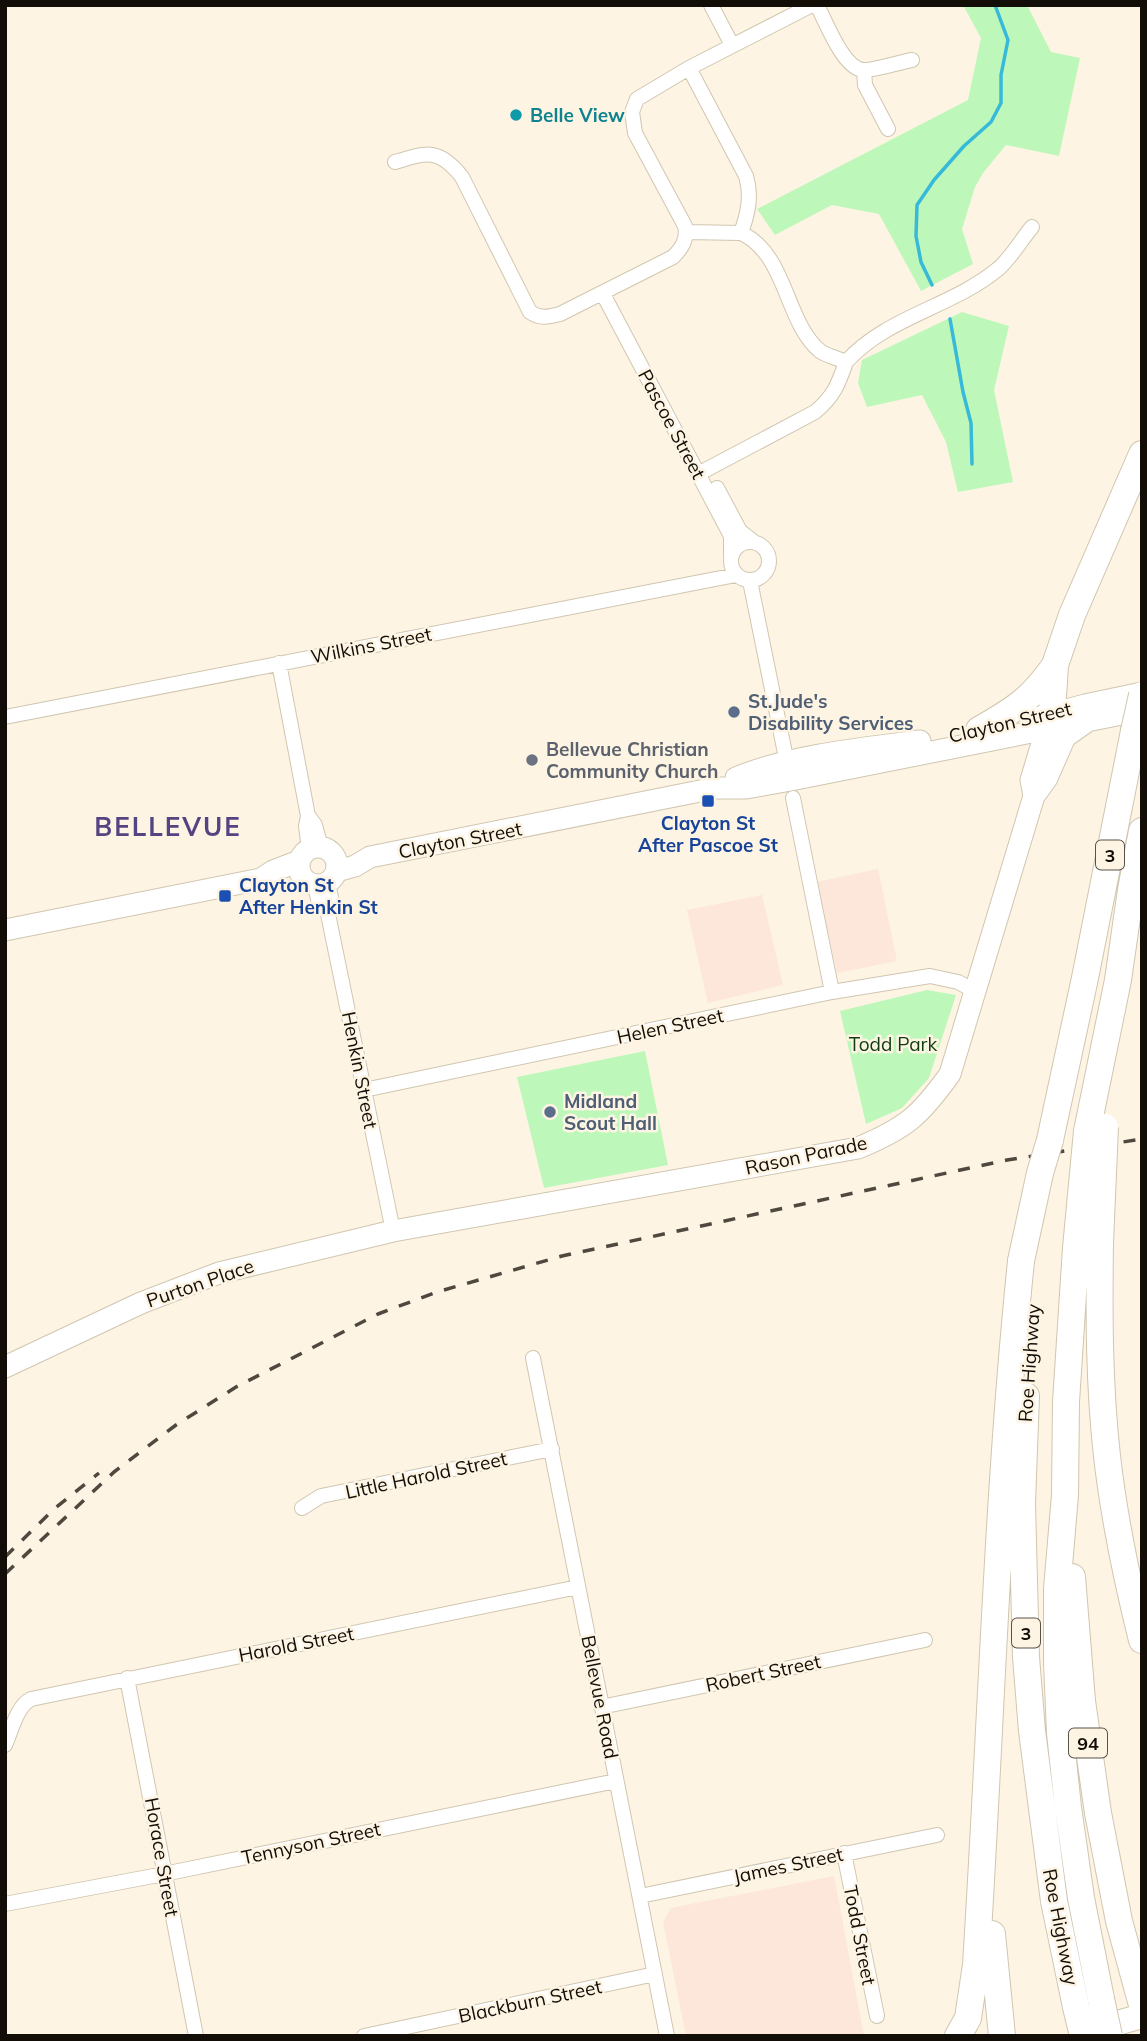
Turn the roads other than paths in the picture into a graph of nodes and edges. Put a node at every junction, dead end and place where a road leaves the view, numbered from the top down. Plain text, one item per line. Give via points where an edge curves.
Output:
1 (712, 5) edge
2 (814, 5) edge
3 (732, 45) junction
4 (912, 60) dead end
5 (689, 68) junction
6 (864, 70) junction
7 (888, 129) dead end
8 (395, 162) dead end
9 (1032, 227) dead end
10 (686, 232) junction
11 (741, 233) junction
12 (606, 292) junction
13 (846, 362) junction
14 (1142, 454) edge
15 (703, 472) junction
16 (754, 542) junction
17 (731, 556) junction
18 (747, 578) junction
19 (279, 663) junction
20 (1055, 665) junction
21 (1142, 694) edge
22 (5, 717) edge
23 (1089, 720) junction
24 (1138, 720) edge
25 (1049, 721) junction
26 (979, 730) junction
27 (793, 775) junction
28 (1034, 796) junction
29 (1142, 831) edge
30 (318, 866) junction
31 (5, 930) edge
32 (975, 991) junction
33 (832, 992) junction
34 (363, 1090) junction
35 (393, 1231) junction
36 (1088, 1246) junction
37 (1029, 1258) junction
38 (533, 1358) dead end
39 (10, 1363) edge
40 (552, 1449) junction
41 (1065, 1495) junction
42 (302, 1508) dead end
43 (578, 1587) junction
44 (925, 1640) dead end
45 (1142, 1640) edge
46 (127, 1678) junction
47 (601, 1707) junction
48 (5, 1745) edge
49 (985, 1771) junction
50 (617, 1781) junction
51 (937, 1835) dead end
52 (844, 1853) junction
53 (164, 1874) junction
54 (640, 1896) junction
55 (5, 1904) edge
56 (655, 1974) junction
57 (1140, 1996) edge
58 (1088, 2003) junction
59 (1142, 2016) edge
60 (877, 2017) dead end
61 (196, 2036) edge
62 (363, 2036) edge
63 (667, 2036) edge
64 (958, 2036) edge
65 (1002, 2036) edge
66 (1075, 2036) edge
67 (1083, 2036) edge
68 (1109, 2036) edge

1 - 3 street
2 - 3 street
2 - 6 street via 844,56 855,68
3 - 5 street
4 - 6 street
5 - 10 street via 651,88 637,99 632,112 635,133
5 - 11 street via 748,183 748,210
6 - 7 street via 865,85
8 - 12 street via 424,153 451,163 530,312 537,317 560,314
9 - 13 street via 999,268 864,343
10 - 11 street
10 - 12 street via 673,257
11 - 13 street via 766,251 810,340 822,352
12 - 15 street, Pascoe Street
13 - 15 street via 829,401 815,412
14 - 20 highway
15 - 16 street, Pascoe Street via 740,531
15 - 17 street, Pascoe Street via 731,536
16 - 17 street via 738,545
16 - 18 street via 769,559 767,570
17 - 18 street via 732,569
18 - 19 street, Wilkins Street
18 - 27 street
19 - 22 street, Wilkins Street
19 - 30 street, Henkin Street via 308,816 306,826
20 - 25 highway
20 - 26 highway via 1024,703
21 - 24 highway, Roe Highway / 3, bridge
21 - 25 main road, Clayton Street
23 - 24 main road, Clayton Street
23 - 25 main road, Clayton Street
23 - 28 main road, Rason Parade via 1065,737
24 - 37 highway, Roe Highway / 3, bridge
25 - 26 main road, Clayton Street
25 - 27 main road, Clayton Street
25 - 28 main road, Rason Parade via 1031,780
26 - 27 main road, Clayton Street via 866,747
27 - 30 main road, Clayton Street via 740,776 715,788 370,858 352,854
27 - 33 street
28 - 32 main road, Rason Parade
29 - 36 highway, Roe Highway / 3, bridge via 1096,1129
30 - 31 main road, Clayton Street via 273,883 261,880
30 - 34 street, Henkin Street via 331,898 327,909
32 - 33 street, Helen Street via 930,976
32 - 35 main road, Rason Parade via 950,1073 928,1105 906,1124 858,1148
33 - 34 street, Helen Street
34 - 35 street, Henkin Street
35 - 39 main road, Purton Place via 219,1273
36 - 41 highway, Roe Highway / 3 via 1066,1402
36 - 45 highway via 1107,1458
37 - 49 highway via 1002,1476
37 - 58 highway, Roe Highway / 3 via 1023,1503 1026,1657 1054,1901
38 - 40 street, Bellevue Road
40 - 42 street, Little Harold Street via 321,1496
40 - 43 street, Bellevue Road
41 - 57 highway, 94 via 1082,1701 1095,1788 1119,1921
41 - 58 highway, Roe Highway / 3 via 1057,1589 1060,1733 1081,1898
43 - 46 street, Harold Street
43 - 47 street, Bellevue Road
44 - 47 street, Robert Street
46 - 48 street, Harold Street via 31,1699 19,1711
46 - 53 street, Horace Street
47 - 50 street, Bellevue Road
49 - 64 highway via 975,1978 968,2018
49 - 65 highway via 992,1947
50 - 53 street, Tennyson Street
50 - 54 street, Bellevue Road
51 - 52 street, James Street
52 - 54 street, James Street
52 - 60 street, Todd Street
53 - 55 street, Tennyson Street
53 - 61 street, Horace Street
54 - 56 street, Bellevue Road
56 - 62 street, Blackburn Street
56 - 63 street, Bellevue Road
58 - 67 highway, Roe Highway / 3, bridge
58 - 68 highway, Roe Highway / 3, bridge
59 - 66 highway

